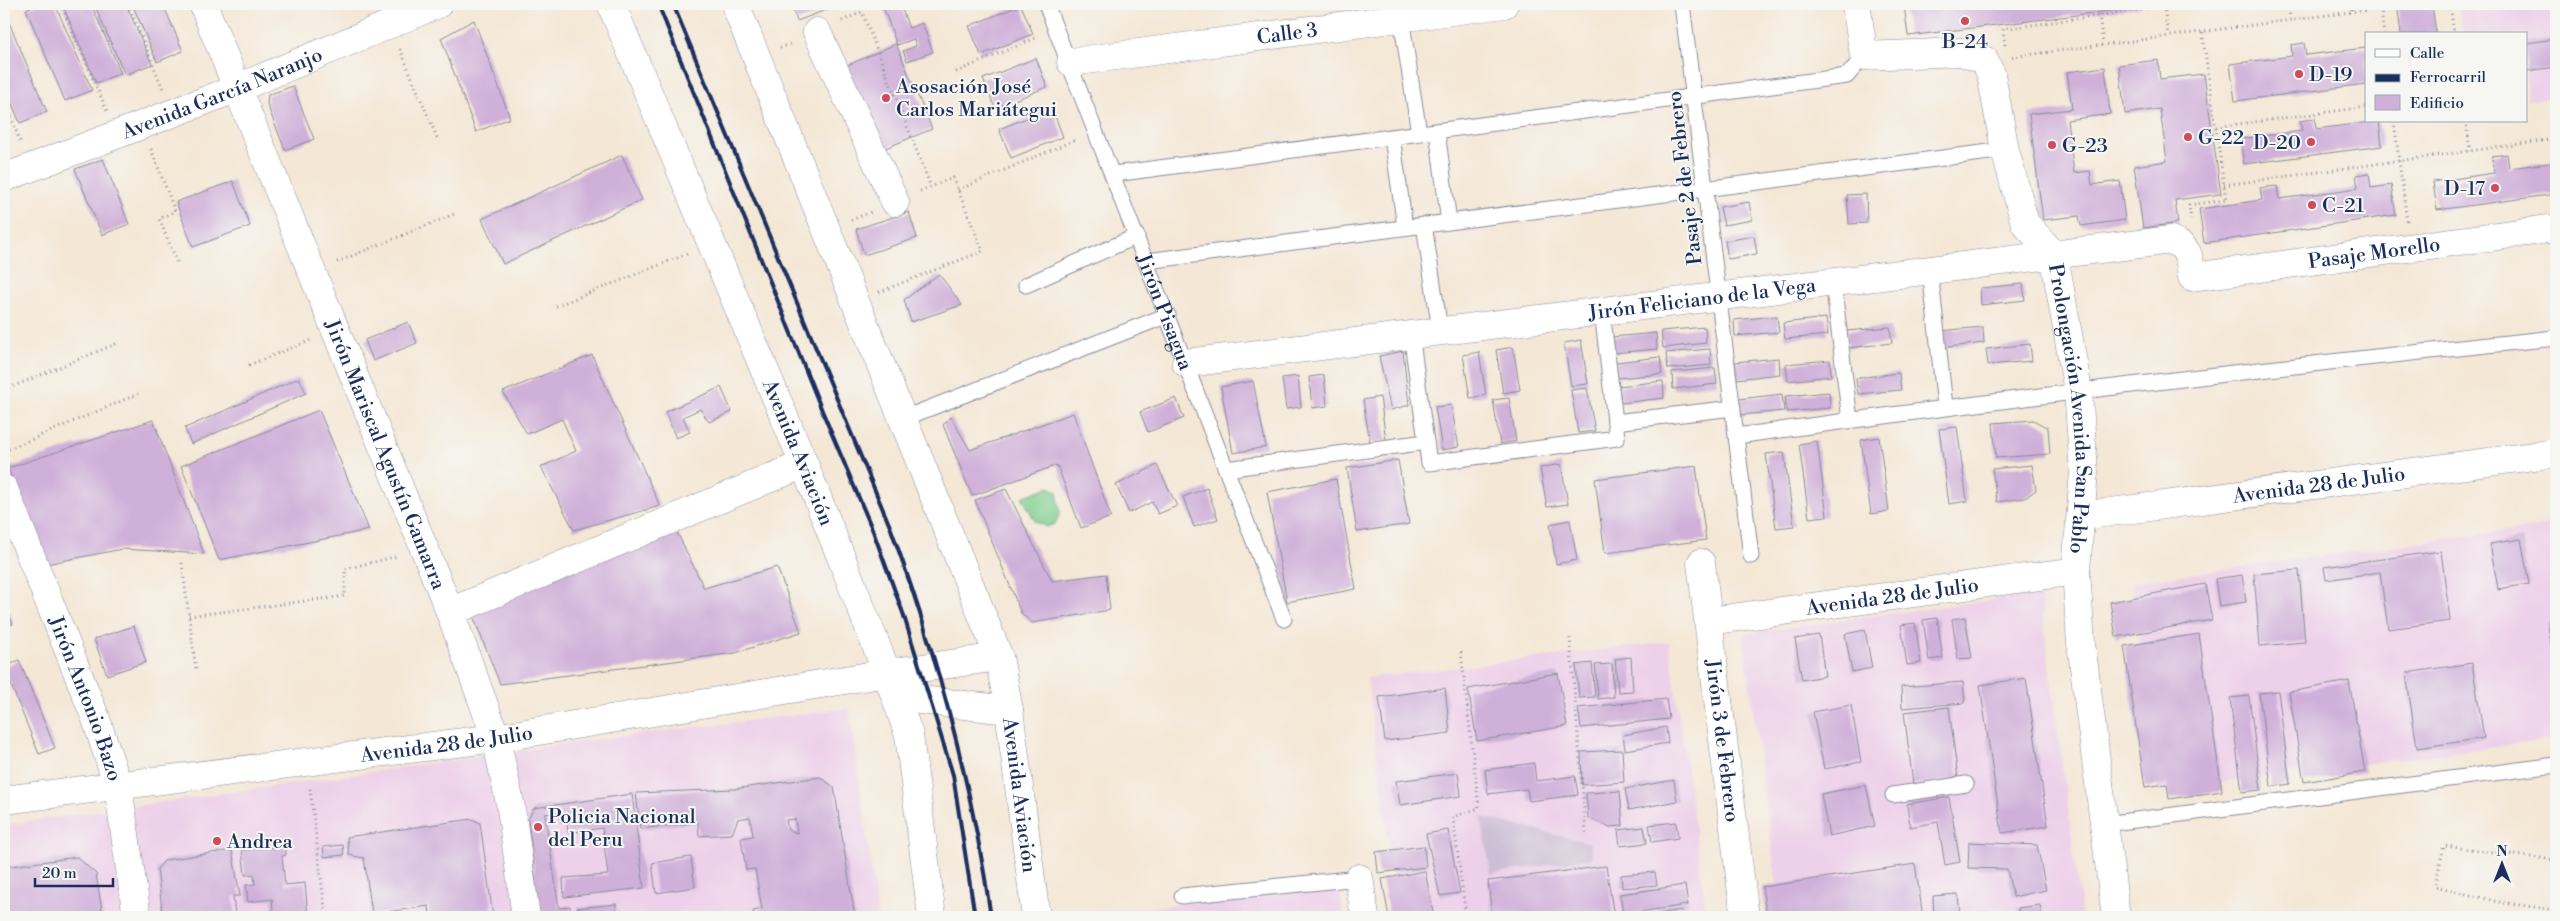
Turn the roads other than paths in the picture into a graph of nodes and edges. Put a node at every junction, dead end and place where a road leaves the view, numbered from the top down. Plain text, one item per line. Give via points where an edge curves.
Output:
1 (203, 4) edge
2 (438, 4) edge
3 (611, 4) edge
4 (734, 4) edge
5 (1046, 4) edge
6 (1504, 4) edge
7 (1682, 4) edge
8 (1856, 4) edge
9 (1401, 17) junction
10 (817, 32) dead end
11 (1864, 56) junction
12 (1071, 62) junction
13 (238, 88) junction
14 (1695, 96) junction
15 (1436, 130) junction
16 (1419, 133) junction
17 (1392, 137) junction
18 (2005, 150) junction
19 (1114, 174) junction
20 (4, 178) edge
21 (1706, 189) junction
22 (895, 202) dead end
23 (1449, 222) junction
24 (1424, 225) junction
25 (1405, 227) junction
26 (2556, 228) edge
27 (1137, 236) junction
28 (2054, 255) junction
29 (1147, 261) junction
30 (1930, 270) junction
31 (2192, 277) joint
32 (1833, 282) junction
33 (1026, 285) dead end
34 (1719, 296) junction
35 (1602, 311) junction
36 (1168, 315) junction
37 (1440, 330) junction
38 (1411, 334) junction
39 (2556, 338) edge
40 (1186, 363) junction
41 (2078, 391) junction
42 (1945, 406) junction
43 (1733, 408) junction
44 (902, 418) junction
45 (1850, 420) junction
46 (1615, 422) junction
47 (1736, 436) junction
48 (1426, 442) junction
49 (2556, 453) edge
50 (804, 464) junction
51 (1226, 469) junction
52 (4, 489) edge
53 (2081, 516) junction
54 (1751, 556) dead end
55 (1701, 563) dead end
56 (2076, 571) junction
57 (450, 612) junction
58 (1284, 619) dead end
59 (1709, 622) junction
60 (999, 657) junction
61 (887, 673) junction
62 (1009, 710) junction
63 (496, 738) junction
64 (2556, 765) edge
65 (1966, 784) dead end
66 (118, 786) junction
67 (1893, 795) dead end
68 (4, 800) edge
69 (2104, 824) junction
70 (1359, 878) joint
71 (1182, 896) dead end
72 (137, 917) edge
73 (526, 917) edge
74 (932, 917) edge
75 (1036, 917) edge
76 (1365, 917) edge
77 (1745, 917) edge
78 (2116, 917) edge

1 - 13 street, Jirón Mariscal Agustín Gamarra
2 - 13 street, Avenida García Naranjo
3 - 50 street, Avenida Aviación
4 - 44 street, Avenida Aviación
5 - 12 lane, Jirón Pisagua
6 - 9 street, Calle 3
7 - 14 lane, Pasaje 2 de Febrero
8 - 11 street
9 - 12 street, Calle 3
9 - 16 lane
10 - 22 street
11 - 14 lane via 1847,76
11 - 18 street, Prolongación Avenida San Pablo via 1961,52 1984,60 1991,74
12 - 19 lane, Jirón Pisagua
13 - 20 street, Avenida García Naranjo
13 - 57 street, Jirón Mariscal Agustín Gamarra
14 - 15 lane
14 - 21 lane, Pasaje 2 de Febrero
15 - 16 lane
15 - 23 lane
16 - 17 lane
17 - 19 lane
17 - 25 lane
18 - 21 lane
18 - 28 street, Prolongación Avenida San Pablo via 2026,223
19 - 27 lane, Jirón Pisagua
21 - 23 lane
21 - 34 lane, Pasaje 2 de Febrero
23 - 24 lane
24 - 25 lane
24 - 37 lane
25 - 29 lane
26 - 31 street, Pasaje Morello
27 - 29 lane, Jirón Pisagua
27 - 33 lane
28 - 30 street, Jirón Feliciano de la Vega
28 - 31 street, Jirón Feliciano de la Vega via 2171,240 2183,245 2188,253
28 - 41 street, Prolongación Avenida San Pablo
29 - 36 lane, Jirón Pisagua
30 - 32 street, Jirón Feliciano de la Vega
30 - 42 lane
32 - 34 street, Jirón Feliciano de la Vega
32 - 45 lane
34 - 35 street, Jirón Feliciano de la Vega
34 - 43 lane, Pasaje 2 de Febrero
35 - 37 street, Jirón Feliciano de la Vega
35 - 46 lane
36 - 40 lane, Jirón Pisagua
36 - 44 lane
37 - 38 street, Jirón Feliciano de la Vega
38 - 40 street, Jirón Feliciano de la Vega
38 - 48 lane
39 - 41 lane
40 - 51 lane, Jirón Pisagua
41 - 42 lane
41 - 53 street, Prolongación Avenida San Pablo via 2084,472
42 - 45 lane
43 - 46 lane
43 - 47 lane, Pasaje 2 de Febrero
44 - 60 street, Avenida Aviación
45 - 47 lane
46 - 48 lane via 1617,438 1429,463
47 - 54 lane, Pasaje 2 de Febrero
48 - 51 lane
49 - 53 street, Avenida 28 de Julio
50 - 57 street
50 - 61 street, Avenida Aviación
51 - 58 lane, Jirón Pisagua
52 - 66 street, Jirón Antonio Bazo via 96,720
53 - 56 street, Prolongación Avenida San Pablo
55 - 59 street, Jirón 3 de Febrero
56 - 59 street, Avenida 28 de Julio
56 - 69 street, Prolongación Avenida San Pablo via 2081,643
57 - 63 street, Jirón Mariscal Agustín Gamarra
59 - 77 street, Jirón 3 de Febrero
60 - 61 street, Avenida 28 de Julio
60 - 62 street, Avenida Aviación
61 - 62 street via 920,700
61 - 63 street, Avenida 28 de Julio
61 - 74 street, Avenida Aviación via 909,735
62 - 75 street, Avenida Aviación
63 - 66 street, Avenida 28 de Julio
63 - 73 street, Jirón Mariscal Agustín Gamarra via 512,808
64 - 69 lane
65 - 67 lane
66 - 68 street, Avenida 28 de Julio
66 - 72 street, Jirón Antonio Bazo
69 - 78 street, Prolongación Avenida San Pablo
70 - 71 lane
70 - 76 street

